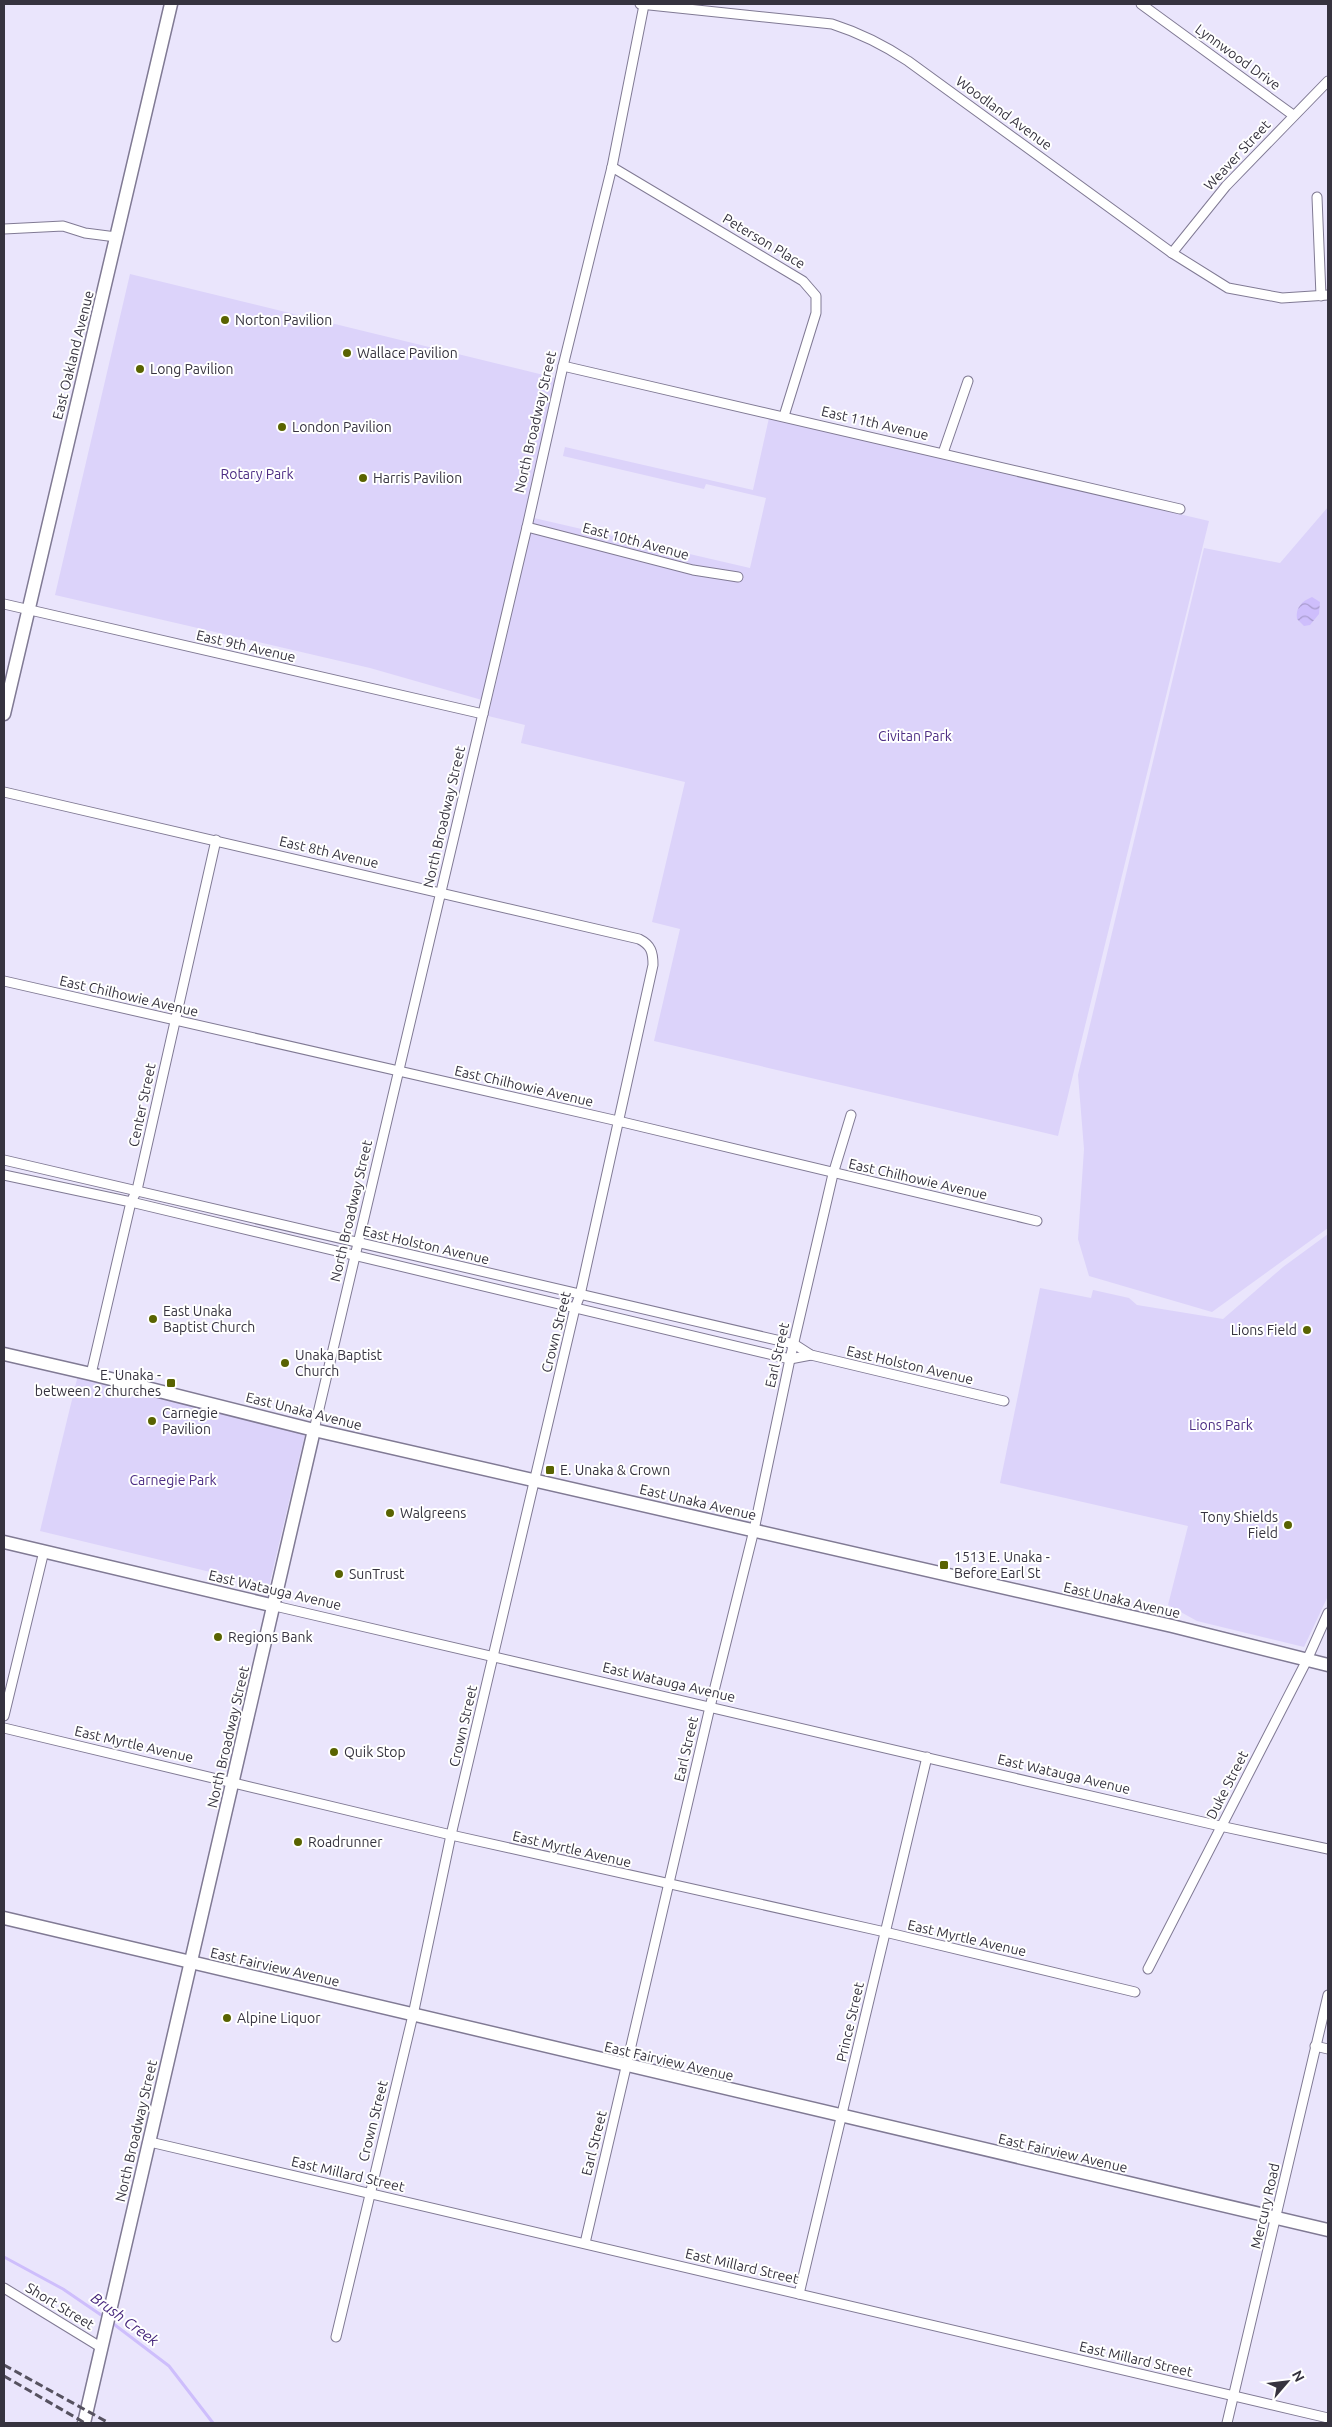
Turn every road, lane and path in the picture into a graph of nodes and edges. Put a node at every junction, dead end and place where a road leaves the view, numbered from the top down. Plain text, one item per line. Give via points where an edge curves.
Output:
1 (171, 4) edge
2 (642, 4) edge
3 (1141, 4) edge
4 (1328, 81) edge
5 (1293, 115) junction
6 (612, 167) junction
7 (1317, 198) dead end
8 (4, 230) edge
9 (116, 237) junction
10 (1172, 254) junction
11 (1325, 296) edge
12 (563, 366) junction
13 (968, 381) dead end
14 (784, 416) junction
15 (943, 453) junction
16 (1180, 510) dead end
17 (527, 527) junction
18 (738, 577) dead end
19 (4, 604) edge
20 (27, 610) junction
21 (4, 714) edge
22 (483, 714) junction
23 (4, 792) edge
24 (216, 840) junction
25 (442, 892) junction
26 (647, 943) joint
27 (4, 981) edge
28 (175, 1021) junction
29 (400, 1073) junction
30 (851, 1115) dead end
31 (618, 1121) junction
32 (4, 1160) edge
33 (833, 1174) junction
34 (4, 1175) edge
35 (137, 1190) junction
36 (130, 1202) junction
37 (1037, 1221) dead end
38 (359, 1243) junction
39 (356, 1256) junction
40 (580, 1295) junction
41 (575, 1308) junction
42 (794, 1344) junction
43 (4, 1354) edge
44 (811, 1355) junction
45 (790, 1359) junction
46 (91, 1374) junction
47 (1004, 1401) dead end
48 (314, 1430) junction
49 (536, 1481) junction
50 (754, 1530) junction
51 (4, 1542) edge
52 (44, 1551) junction
53 (275, 1606) junction
54 (1328, 1613) edge
55 (494, 1656) junction
56 (1307, 1660) junction
57 (1328, 1665) edge
58 (710, 1707) junction
59 (4, 1716) edge
60 (4, 1728) edge
61 (927, 1757) junction
62 (233, 1781) junction
63 (1220, 1826) junction
64 (452, 1836) junction
65 (1328, 1849) edge
66 (669, 1886) junction
67 (4, 1918) edge
68 (884, 1932) junction
69 (191, 1962) junction
70 (1148, 1969) dead end
71 (1135, 1992) dead end
72 (1328, 1995) edge
73 (413, 2015) junction
74 (1315, 2046) junction
75 (1328, 2049) edge
76 (627, 2066) junction
77 (842, 2117) junction
78 (150, 2142) junction
79 (370, 2194) junction
80 (1276, 2218) junction
81 (1328, 2230) edge
82 (585, 2243) junction
83 (4, 2288) edge
84 (799, 2294) junction
85 (336, 2338) dead end
86 (104, 2342) junction
87 (1234, 2396) junction
88 (1328, 2418) edge
89 (84, 2423) edge
90 (1226, 2423) edge

1 - 9 main road, East Oakland Avenue
2 - 6 street, North Broadway Street
2 - 10 street, Woodland Avenue via 832,24 880,42 938,81
3 - 5 street, Lynnwood Drive
4 - 5 street, Weaver Street
5 - 10 street, Weaver Street via 1226,186
6 - 12 street, North Broadway Street
6 - 14 street, Peterson Place via 803,280 816,296 816,313
7 - 11 street
8 - 9 street via 63,226
9 - 20 main road, East Oakland Avenue
10 - 11 street, Woodland Avenue via 1228,288 1282,298
12 - 14 street, East 11th Avenue
12 - 17 street, North Broadway Street
13 - 15 street
14 - 15 street, East 11th Avenue
15 - 16 street, East 11th Avenue
17 - 18 street, East 10th Avenue via 693,570
17 - 22 street, North Broadway Street
19 - 20 street, East 9th Avenue
20 - 21 main road, East Oakland Avenue
20 - 22 street, East 9th Avenue
22 - 25 street, North Broadway Street
23 - 24 street, East 8th Avenue
24 - 25 street, East 8th Avenue
24 - 28 street, Center Street
25 - 26 street, East 8th Avenue
25 - 29 street, North Broadway Street
26 - 31 street, Crown Street via 654,965
27 - 28 street, East Chilhowie Avenue
28 - 29 street, East Chilhowie Avenue
28 - 35 street, Center Street
29 - 31 street, East Chilhowie Avenue
29 - 38 street, North Broadway Street
30 - 33 street, Earl Street
31 - 33 street, East Chilhowie Avenue
31 - 40 street, Crown Street
32 - 35 street, East Holston Avenue
33 - 37 street, East Chilhowie Avenue
33 - 42 street, Earl Street
34 - 36 street, East Holston Avenue
35 - 36 street, Center Street
35 - 38 street, East Holston Avenue
36 - 39 street, East Holston Avenue
36 - 46 street, Center Street
38 - 39 street, North Broadway Street
38 - 40 street, East Holston Avenue
39 - 41 street, East Holston Avenue
39 - 48 street, North Broadway Street
40 - 41 street, Crown Street
40 - 42 street, East Holston Avenue
41 - 45 street, East Holston Avenue
41 - 49 street, Crown Street
42 - 44 street, East Holston Avenue
42 - 45 street, Earl Street
43 - 46 main road, East Unaka Avenue
44 - 45 street, East Holston Avenue
44 - 47 street, East Holston Avenue
45 - 50 street, Earl Street
46 - 48 main road, East Unaka Avenue
48 - 49 main road, East Unaka Avenue
48 - 53 main road, North Broadway Street
49 - 50 main road, East Unaka Avenue
49 - 55 street, Crown Street
50 - 56 main road, East Unaka Avenue
50 - 58 street, Earl Street
51 - 52 main road, East Watauga Avenue
52 - 53 main road, East Watauga Avenue
52 - 59 street
53 - 55 street, East Watauga Avenue
53 - 62 main road, North Broadway Street
54 - 56 street, Duke Street
55 - 58 street, East Watauga Avenue
55 - 64 street, Crown Street
56 - 57 main road, East Unaka Avenue
56 - 63 street, Duke Street
58 - 61 street, East Watauga Avenue
58 - 66 street, Earl Street
60 - 62 street, East Myrtle Avenue
61 - 63 street, East Watauga Avenue
61 - 68 street, Prince Street
62 - 64 street, East Myrtle Avenue
62 - 69 main road, North Broadway Street
63 - 65 street, East Watauga Avenue
63 - 70 street, Duke Street
64 - 66 street, East Myrtle Avenue
64 - 73 street, Crown Street
66 - 68 street, East Myrtle Avenue
66 - 76 street, Earl Street
67 - 69 main road, East Fairview Avenue
68 - 71 street, East Myrtle Avenue
68 - 77 street, Prince Street
69 - 73 main road, East Fairview Avenue
69 - 78 main road, North Broadway Street
72 - 74 street, Mercury Road
73 - 76 main road, East Fairview Avenue
73 - 79 street, Crown Street
74 - 75 street
74 - 80 street, Mercury Road
76 - 77 main road, East Fairview Avenue
76 - 82 street, Earl Street
77 - 80 main road, East Fairview Avenue
77 - 84 street, Prince Street
78 - 79 street, East Millard Street
78 - 86 main road, North Broadway Street
79 - 82 street, East Millard Street
79 - 85 street, Crown Street
80 - 81 main road, East Fairview Avenue
80 - 87 street, Mercury Road
82 - 84 street, East Millard Street
83 - 86 street, Short Street
84 - 87 street, East Millard Street
86 - 89 main road, North Broadway Street
87 - 88 street, East Millard Street
87 - 90 street, Mercury Road

